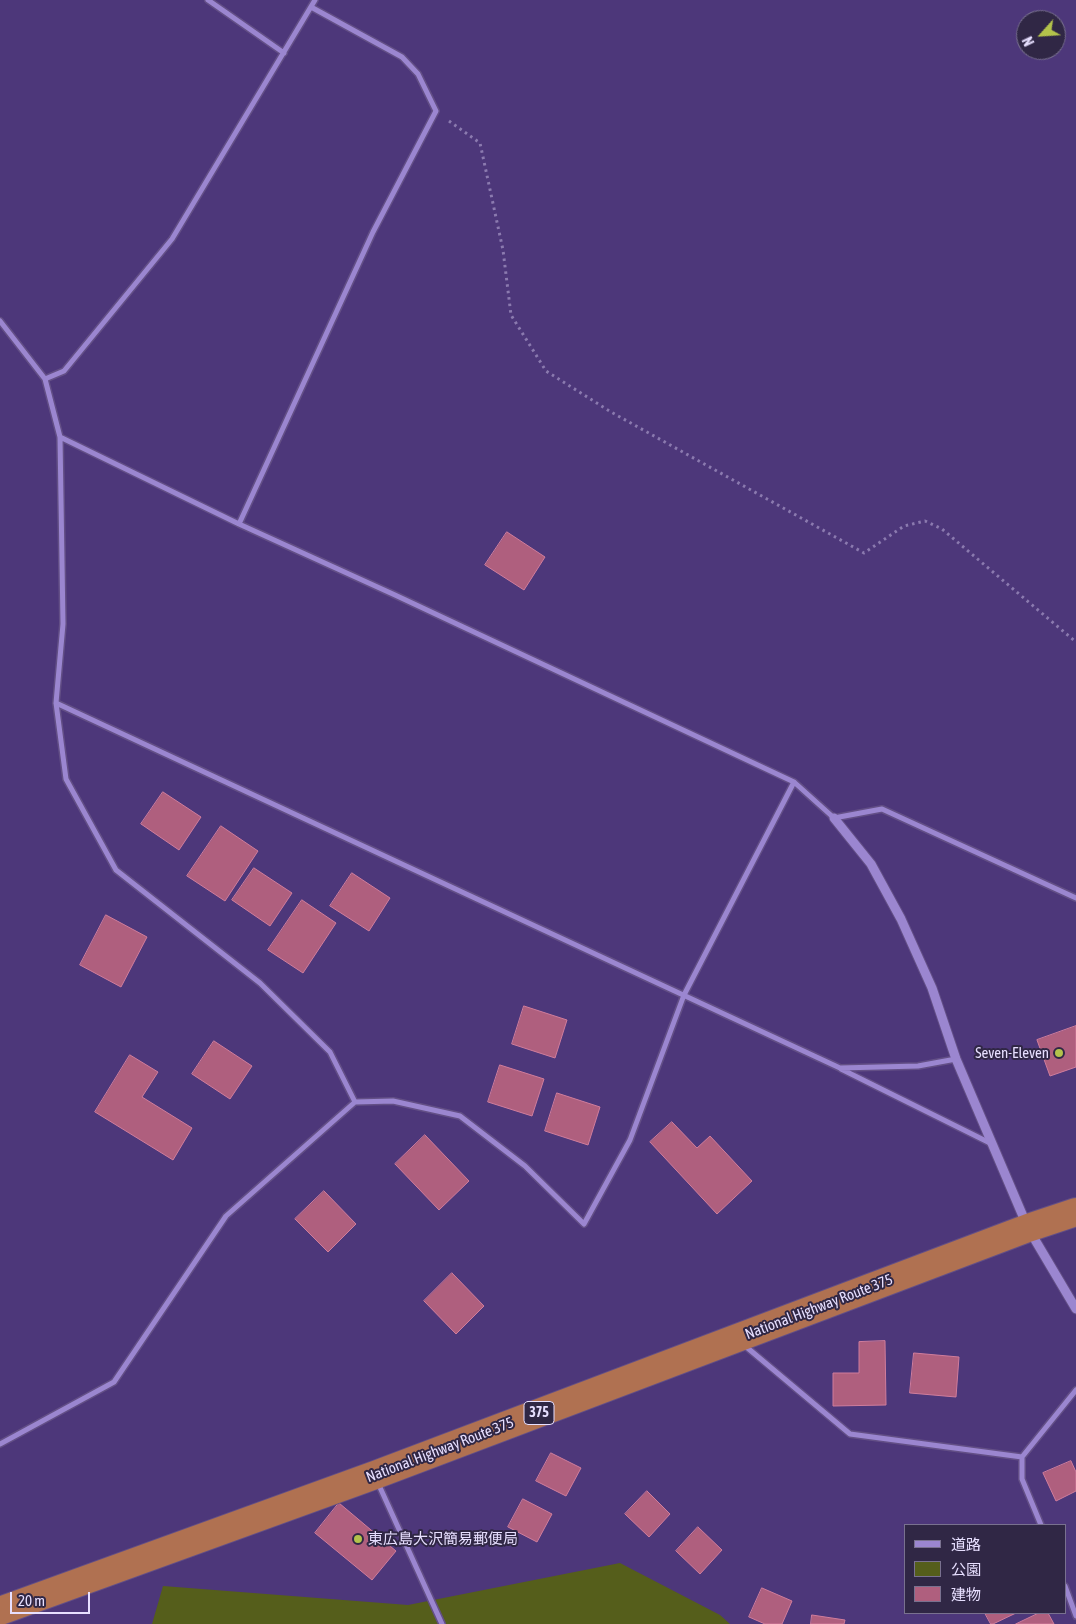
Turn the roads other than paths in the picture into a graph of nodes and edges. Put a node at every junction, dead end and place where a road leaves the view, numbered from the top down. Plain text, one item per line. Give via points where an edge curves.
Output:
1 (208, 0) edge
2 (315, 0) edge
3 (311, 7) junction
4 (284, 53) junction
5 (0, 321) edge
6 (46, 379) junction
7 (60, 437) junction
8 (239, 524) junction
9 (56, 703) junction
10 (794, 782) junction
11 (834, 818) junction
12 (1076, 898) edge
13 (684, 995) junction
14 (956, 1059) junction
15 (840, 1068) junction
16 (355, 1102) junction
17 (993, 1144) junction
18 (1076, 1212) edge
19 (1028, 1228) junction
20 (1076, 1308) edge
21 (736, 1339) junction
22 (1076, 1390) edge
23 (2, 1441) edge
24 (1022, 1457) junction
25 (374, 1475) junction
26 (1041, 1524) edge
27 (1066, 1589) edge
28 (0, 1611) edge
29 (1076, 1616) edge
30 (442, 1624) edge

1 - 4 street
2 - 3 street
3 - 4 street
3 - 8 street via 402,57 418,74 436,111 373,232
4 - 6 street via 172,239 64,371
5 - 6 street
6 - 7 street
7 - 8 street
7 - 9 street via 63,624
8 - 10 street
9 - 13 street
9 - 16 street via 66,779 116,870 260,983 330,1052
10 - 11 street
10 - 13 street
11 - 12 street via 882,808
11 - 14 street via 871,864 901,919 932,988
13 - 15 street
13 - 16 street via 630,1140 584,1224 525,1166 460,1116 393,1101
14 - 15 street via 918,1066
14 - 17 street
15 - 17 street
16 - 23 street via 226,1216 114,1382
17 - 19 street
18 - 19 highway, National Highway Route 375 / 375
19 - 20 street
19 - 21 highway, National Highway Route 375 / 375
21 - 24 street via 850,1434
21 - 25 highway, National Highway Route 375 / 375
22 - 24 street
24 - 26 street via 1022,1479
25 - 28 highway, National Highway Route 375 / 375
25 - 30 street
27 - 29 street

